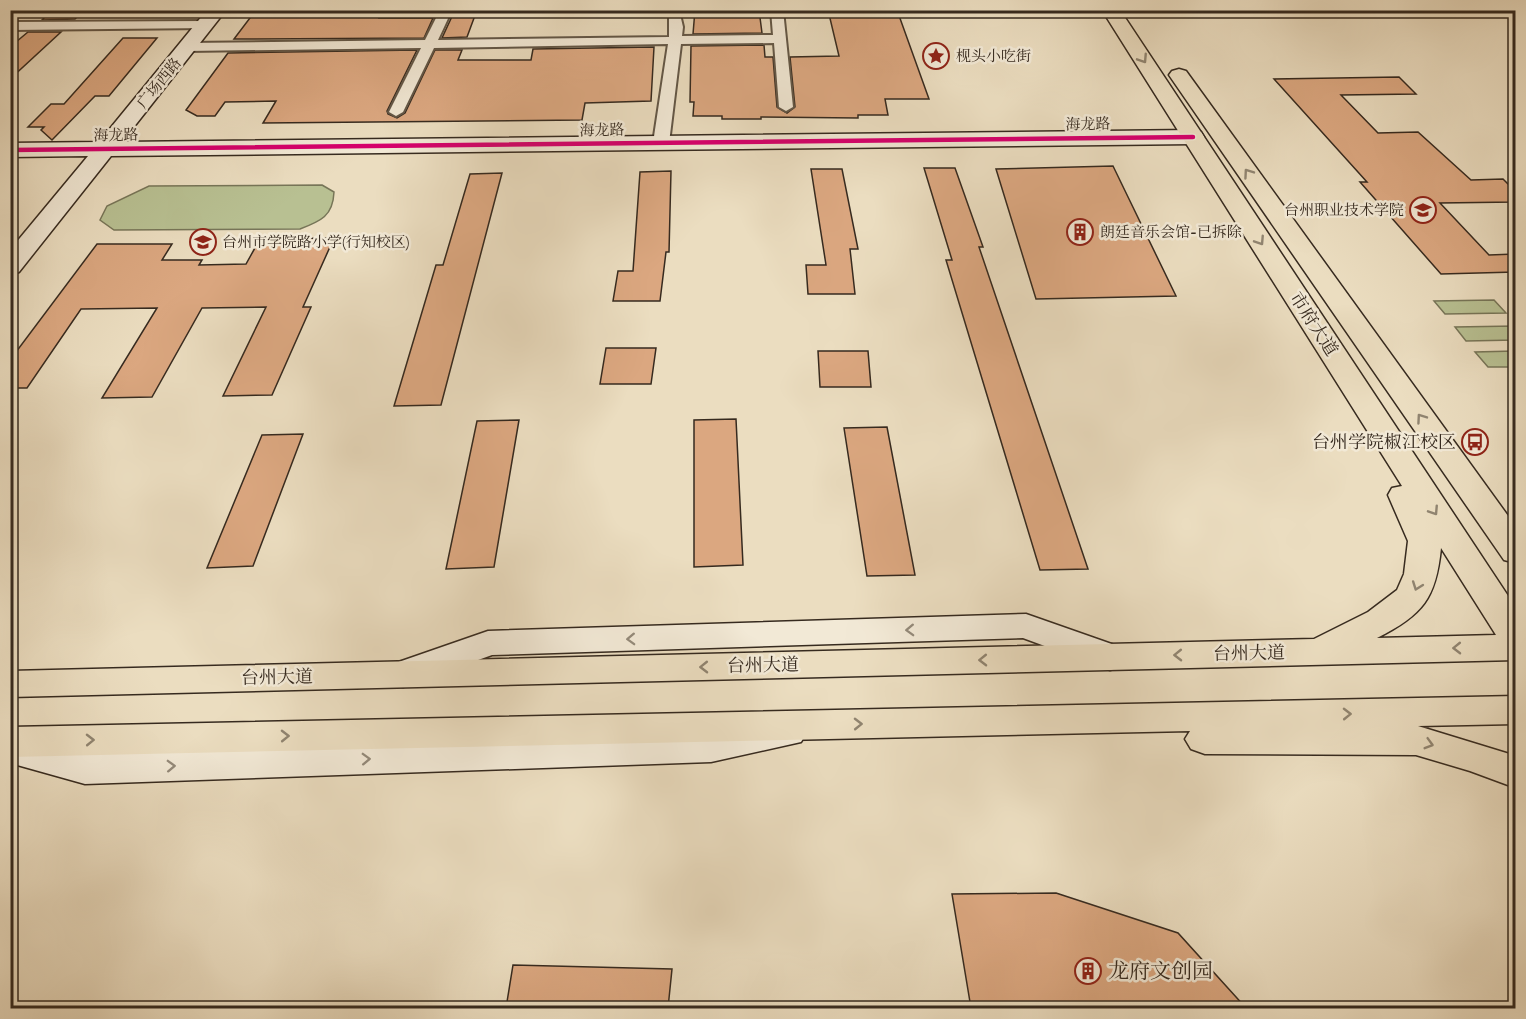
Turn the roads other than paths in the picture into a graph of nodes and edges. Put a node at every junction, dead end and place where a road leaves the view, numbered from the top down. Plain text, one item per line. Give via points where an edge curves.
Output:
1 (446, 10) edge
2 (669, 10) edge
3 (777, 10) edge
4 (1111, 10) edge
5 (1134, 10) edge
6 (211, 18) edge
7 (10, 26) edge
8 (779, 39) junction
9 (675, 41) junction
10 (427, 44) junction
11 (188, 47) junction
12 (786, 107) dead end
13 (396, 112) dead end
14 (1194, 137) junction
15 (661, 143) junction
16 (106, 149) junction
17 (10, 150) edge
18 (10, 267) edge
19 (1349, 378) junction
20 (1480, 501) junction
21 (1515, 533) edge
22 (1515, 552) edge
23 (1515, 637) edge
24 (1515, 647) edge
25 (1322, 651) junction
26 (10, 684) edge
27 (1515, 710) edge
28 (973, 722) junction
29 (822, 725) junction
30 (10, 742) edge
31 (10, 748) edge
32 (1515, 773) edge

1 - 10 street
2 - 9 street via 675,14
3 - 8 street
4 -> 14 main road, 市府大道
20 -> 5 main road, 市府大道
6 - 7 street
6 - 11 street, 广场西路
8 - 9 street
8 - 12 street
9 - 10 street
9 - 15 street
10 - 11 street
10 - 13 street
11 - 16 street, 广场西路
14 - 15 street, 海龙路
14 -> 19 main road, 市府大道
15 - 16 street, 海龙路
16 - 17 street, 海龙路
16 - 18 street, 广场西路
19 -> 23 main road, 市府大道
19 -> 25 main road via 1355,406 1425,541 1421,574 1413,596 1381,621
20 - 21 main road
20 - 22 main road, 市府大道
24 -> 25 main road, 台州大道
25 -> 26 main road, 台州大道
28 -> 27 main road
29 -> 28 main road
28 -> 32 main road via 1096,737 1416,740
30 -> 29 main road
31 -> 29 street via 85,769 711,747

